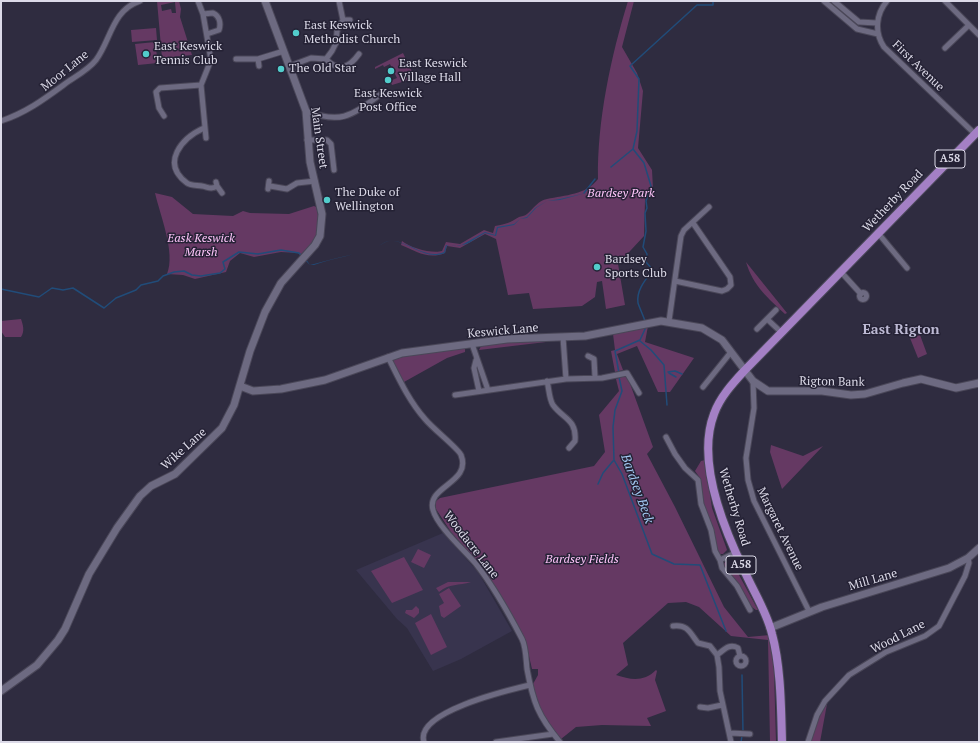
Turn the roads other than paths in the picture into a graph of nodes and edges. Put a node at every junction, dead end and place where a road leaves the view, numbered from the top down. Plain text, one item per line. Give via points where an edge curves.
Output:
1 (140, 1) edge
2 (198, 1) edge
3 (265, 1) edge
4 (339, 1) edge
5 (824, 1) edge
6 (834, 1) edge
7 (888, 1) edge
8 (945, 1) edge
9 (203, 14) junction
10 (342, 20) junction
11 (350, 20) dead end
12 (877, 23) junction
13 (969, 25) junction
14 (207, 34) junction
15 (878, 34) junction
16 (979, 35) edge
17 (946, 48) dead end
18 (284, 51) junction
19 (359, 54) dead end
20 (236, 59) dead end
21 (258, 59) junction
22 (326, 59) junction
23 (259, 66) dead end
24 (290, 66) junction
25 (201, 85) junction
26 (381, 94) dead end
27 (306, 111) junction
28 (164, 116) dead end
29 (1, 121) edge
30 (204, 128) junction
31 (977, 132) edge
32 (206, 138) dead end
33 (336, 139) dead end
34 (307, 140) junction
35 (330, 143) junction
36 (334, 170) dead end
37 (315, 181) junction
38 (269, 185) dead end
39 (222, 193) dead end
40 (709, 207) dead end
41 (693, 223) junction
42 (878, 234) junction
43 (304, 257) joint
44 (908, 268) dead end
45 (841, 272) junction
46 (675, 281) junction
47 (861, 294) dead end
48 (776, 310) dead end
49 (767, 319) junction
50 (670, 321) junction
51 (757, 329) dead end
52 (781, 332) junction
53 (563, 337) junction
54 (472, 344) junction
55 (731, 352) junction
56 (588, 356) dead end
57 (388, 357) junction
58 (476, 360) junction
59 (745, 370) junction
60 (595, 377) junction
61 (566, 379) junction
62 (546, 381) junction
63 (752, 381) junction
64 (979, 384) edge
65 (240, 386) junction
66 (702, 387) dead end
67 (250, 390) junction
68 (488, 390) junction
69 (479, 391) junction
70 (639, 393) dead end
71 (455, 395) dead end
72 (236, 398) junction
73 (666, 437) dead end
74 (569, 448) dead end
75 (979, 548) edge
76 (735, 553) junction
77 (968, 558) junction
78 (720, 560) junction
79 (750, 610) dead end
80 (809, 611) junction
81 (673, 626) dead end
82 (770, 628) junction
83 (717, 655) junction
84 (740, 656) dead end
85 (530, 685) junction
86 (1, 691) edge
87 (722, 705) junction
88 (700, 707) dead end
89 (733, 733) junction
90 (553, 734) junction
91 (747, 734) dead end
92 (424, 742) edge
93 (496, 742) edge
94 (560, 742) edge
95 (732, 742) edge
96 (782, 742) edge
97 (808, 742) edge

1 - 29 street, Moor Lane via 122,12 99,55 88,67 38,105
2 - 9 street
3 - 18 street, Main Street
4 - 10 street
5 - 15 street via 857,30
6 - 12 street via 859,22
7 - 12 street, First Avenue
8 - 13 street
9 - 14 street
9 - 14 street via 213,13 219,19 219,30
10 - 11 street
10 - 22 street via 337,31 336,43
12 - 15 street, First Avenue
13 - 16 street
13 - 17 street
14 - 25 street via 210,60
15 - 31 street, First Avenue via 886,50
18 - 21 street
18 - 24 street, Main Street
19 - 22 street via 345,67 338,68
20 - 21 street
21 - 23 street
22 - 24 street via 311,58
24 - 27 street, Main Street
25 - 28 street via 160,88 156,92 157,108
25 - 30 street
26 - 27 street via 356,112 338,119
27 - 34 street, Main Street
30 - 32 street
30 - 39 street via 191,134 179,147 175,157 176,169 188,184 209,188 217,184
31 - 42 main road, Wetherby Road / A58
33 - 35 street
34 - 35 street via 327,140
34 - 37 street, Main Street
35 - 36 street
37 - 38 street via 297,183 288,190
37 - 43 street, Main Street via 322,224 318,241
40 - 41 street
41 - 46 street via 681,236
41 - 46 street via 730,277 731,285 722,291
42 - 44 street
42 - 45 main road, Wetherby Road / A58
43 - 65 street, Wike Lane via 281,283 265,312
45 - 47 street
45 - 52 main road, Wetherby Road / A58
46 - 50 street
48 - 49 street
49 - 51 street
49 - 52 street
50 - 53 street, Keswick Lane
50 - 55 street, Keswick Lane via 702,328 722,340
52 - 59 main road, Wetherby Road / A58
53 - 54 street, Keswick Lane via 507,339
53 - 61 street
54 - 57 street, Keswick Lane
54 - 58 street
55 - 59 street, Keswick Lane
55 - 66 street
56 - 60 street via 594,359
57 - 67 street, Keswick Lane via 352,371 306,384 268,391
57 - 85 street, Woodacre Lane via 417,409 433,429 461,454 459,475 435,497 433,510 439,522 477,566 523,641
58 - 68 street via 481,366
58 - 69 street via 474,368
59 - 63 street, Rigton Bank
59 - 76 main road, Wetherby Road / A58 via 719,402 708,439 712,483
60 - 61 street
60 - 70 street via 629,374
61 - 62 street
62 - 68 street
62 - 74 street via 551,403 569,419 575,430 575,441
63 - 64 street, Rigton Bank via 768,391 822,391 851,395 865,394 921,379 949,387
63 - 80 street, Margaret Avenue via 754,408 746,458 748,480 754,501
65 - 67 street, Keswick Lane
65 - 72 street, Wike Lane
67 - 72 street
68 - 69 street
69 - 71 street
72 - 86 street, Wike Lane via 227,420 217,434 175,474 151,486 140,496 89,574 58,640 37,664
73 - 78 street via 684,468 698,480 702,504 712,530 714,551
75 - 77 street, Mill Lane
76 - 78 street
76 - 82 main road, Wetherby Road / A58
77 - 80 street, Mill Lane via 930,575
77 - 97 street, Wood Lane via 965,576 939,626 925,636 886,652 849,675 825,701 817,715
78 - 79 street via 722,568 737,586
80 - 82 street, Mill Lane
81 - 83 street via 686,628 698,643 710,646
82 - 96 main road, Wetherby Road / A58 via 779,685
83 - 84 street via 726,647 732,646 740,650
83 - 87 street
85 - 90 street, Woodacre Lane via 535,706
85 - 92 street via 472,701 430,722 422,738
87 - 88 street
87 - 89 street
89 - 91 street
89 - 95 street
90 - 93 street
90 - 94 street, Woodacre Lane

